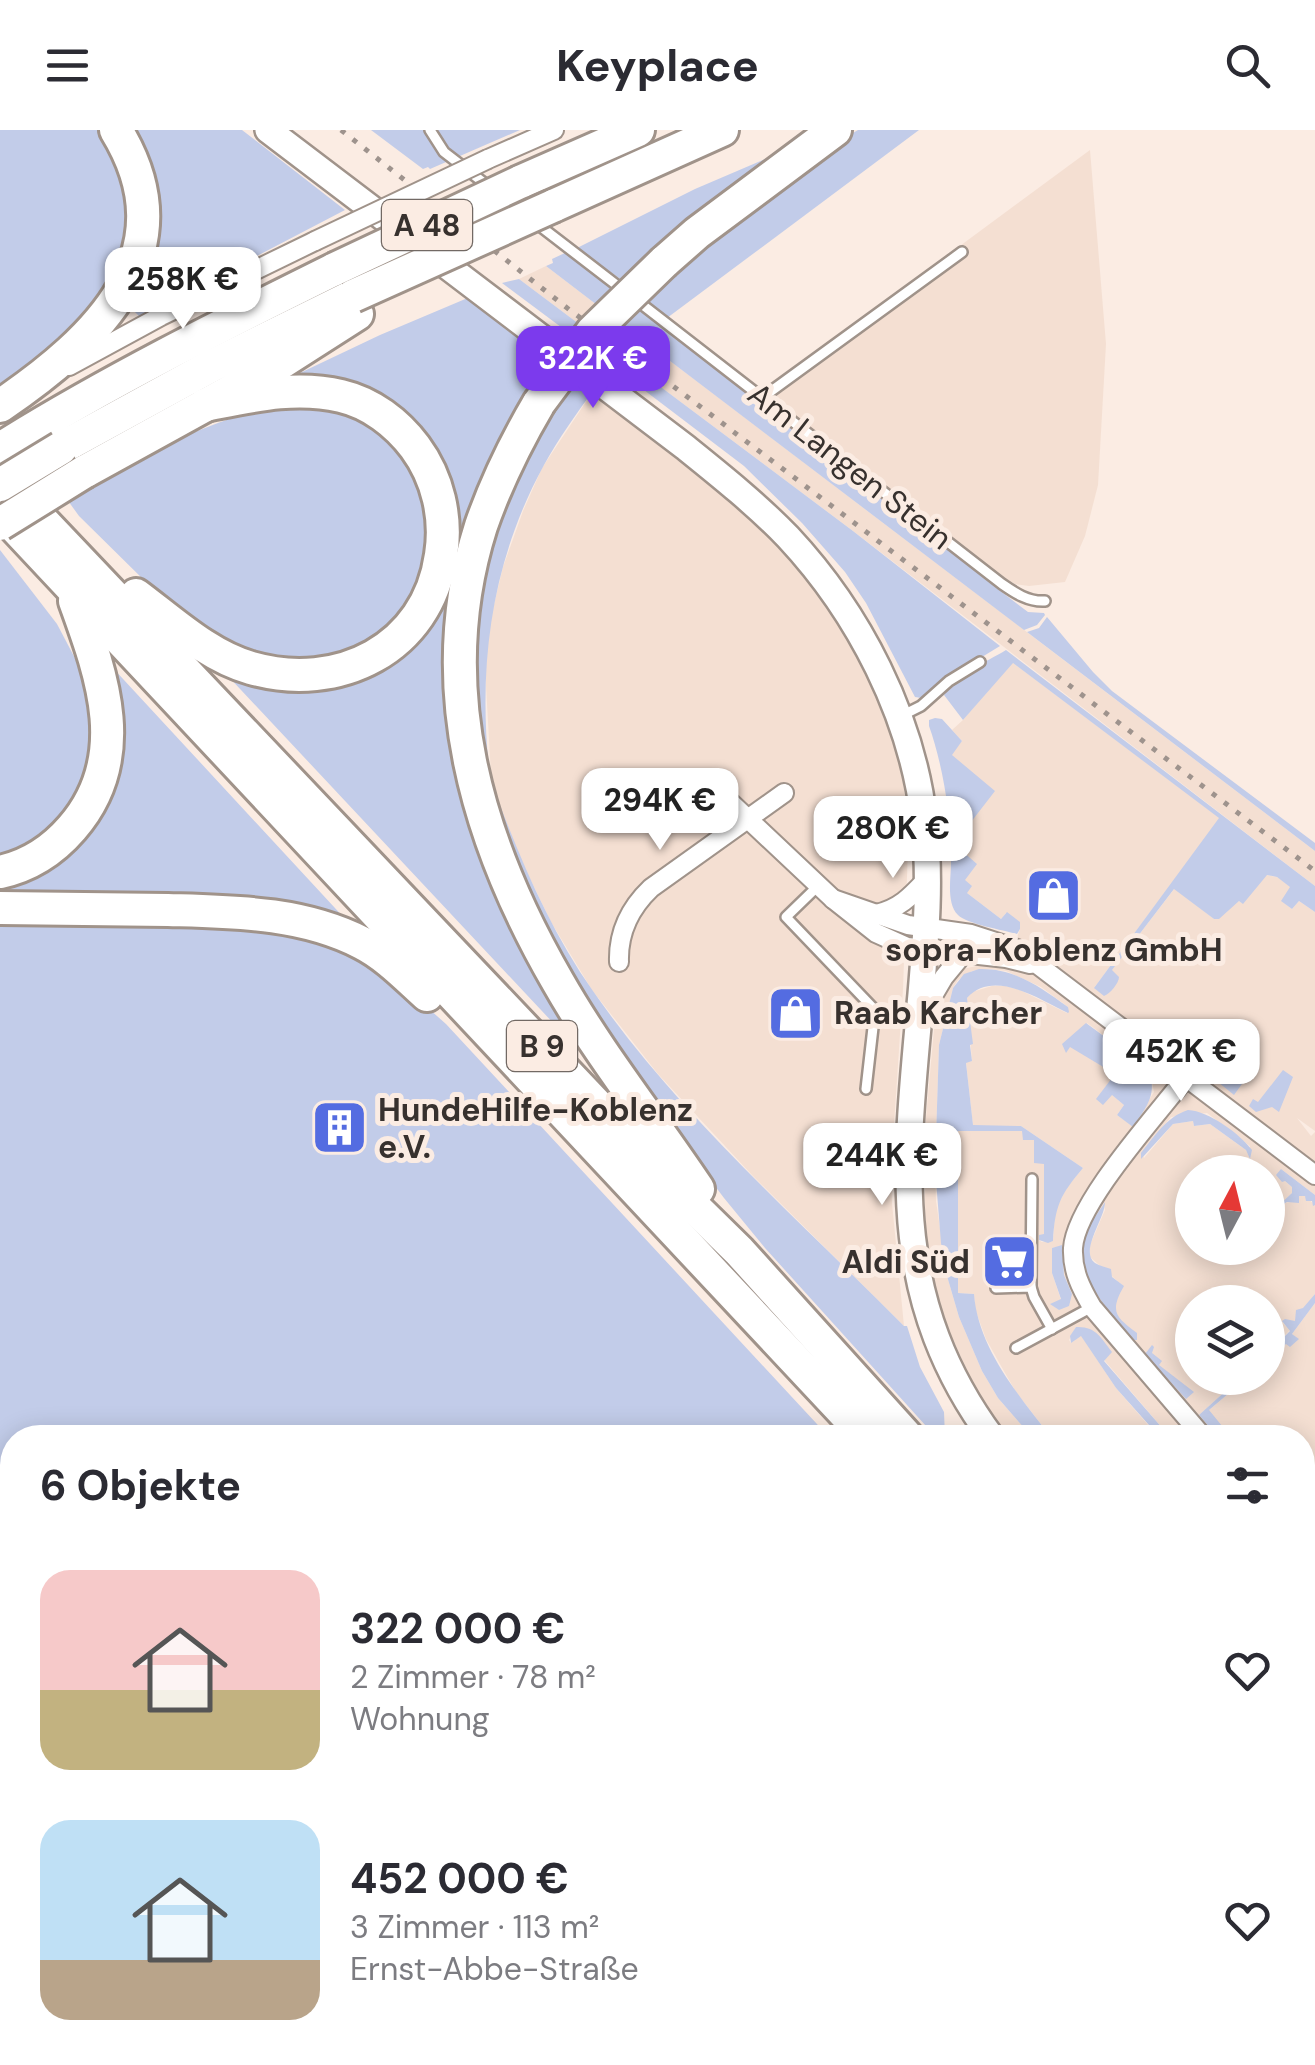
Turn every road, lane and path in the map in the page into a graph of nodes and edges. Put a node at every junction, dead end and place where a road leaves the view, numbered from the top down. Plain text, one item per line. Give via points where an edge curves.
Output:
1 (116, 130) edge
2 (268, 130) edge
3 (430, 130) edge
4 (554, 130) edge
5 (638, 130) edge
6 (722, 130) edge
7 (836, 130) edge
8 (515, 197) junction
9 (962, 252) dead end
10 (350, 291) junction
11 (15, 395) edge
12 (763, 397) junction
13 (205, 406) junction
14 (62, 448) junction
15 (0, 449) edge
16 (0, 476) edge
17 (0, 486) edge
18 (0, 512) edge
19 (0, 524) edge
20 (70, 588) junction
21 (136, 594) junction
22 (1045, 601) dead end
23 (980, 662) dead end
24 (898, 717) junction
25 (713, 786) dead end
26 (784, 793) dead end
27 (748, 819) junction
28 (345, 841) junction
29 (0, 872) edge
30 (928, 878) junction
31 (819, 885) junction
32 (833, 899) junction
33 (0, 908) edge
34 (876, 914) junction
35 (926, 940) junction
36 (964, 954) junction
37 (619, 962) dead end
38 (1044, 969) junction
39 (919, 1020) junction
40 (518, 1063) junction
41 (1186, 1078) junction
42 (866, 1089) dead end
43 (1315, 1175) edge
44 (1032, 1178) dead end
45 (739, 1251) junction
46 (1031, 1287) junction
47 (996, 1288) dead end
48 (1092, 1307) junction
49 (1052, 1329) junction
50 (1016, 1348) dead end
51 (856, 1425) edge
52 (896, 1425) edge
53 (978, 1425) edge
54 (1193, 1425) edge

1 - 11 highway via 144,206 137,258 109,311 85,338
2 - 24 main road via 749,500 810,562 844,609
3 - 8 lane, Am Langen Stein via 444,152
4 - 11 street, bridge via 161,316
5 - 8 highway, A 48
6 - 10 highway, A 48, bridge via 450,254
7 - 45 highway, bridge via 664,262 563,368 498,481 481,528 462,627 470,770 502,871 559,984
8 - 10 highway, A 48, bridge
8 - 12 lane, Am Langen Stein
9 - 12 lane
10 - 13 highway via 270,369
10 - 14 highway, A 48
12 - 22 lane, Am Langen Stein via 1002,584
13 - 14 highway
13 - 21 highway via 275,392 320,392 345,396 392,422 421,455 438,497 443,542 432,590 406,632 372,657 351,668 298,676 218,654
14 - 15 highway, A 48
14 - 17 highway, A 48, bridge
14 - 19 highway, bridge
15 - 21 highway
16 - 28 highway, B 9
18 - 20 highway, B 9
20 - 29 highway via 102,687 108,747 102,775 68,833 50,850
20 - 40 highway, B 9
21 - 28 highway via 294,766
23 - 24 lane
24 - 30 main road via 920,792
25 - 27 street
26 - 27 street
27 - 31 street
27 - 37 street via 639,900 622,931
28 - 45 highway, B 9
30 - 34 street via 902,904
30 - 35 main road
31 - 32 street
31 - 42 lane via 786,918 875,1010
32 - 34 street
32 - 35 street via 899,945
33 - 40 highway via 249,914 330,929 392,963 472,1036
34 - 35 street
35 - 36 street
35 - 38 street via 959,932 996,940
35 - 39 main road
36 - 38 street
36 - 39 street
38 - 41 street
39 - 53 main road via 908,1158 914,1255 938,1342
40 - 51 highway, B 9
41 - 43 street
41 - 48 street via 1081,1218 1074,1270
44 - 46 lane
45 - 52 highway, B 9
46 - 47 lane
46 - 49 lane
48 - 49 lane
48 - 54 street
49 - 50 lane

